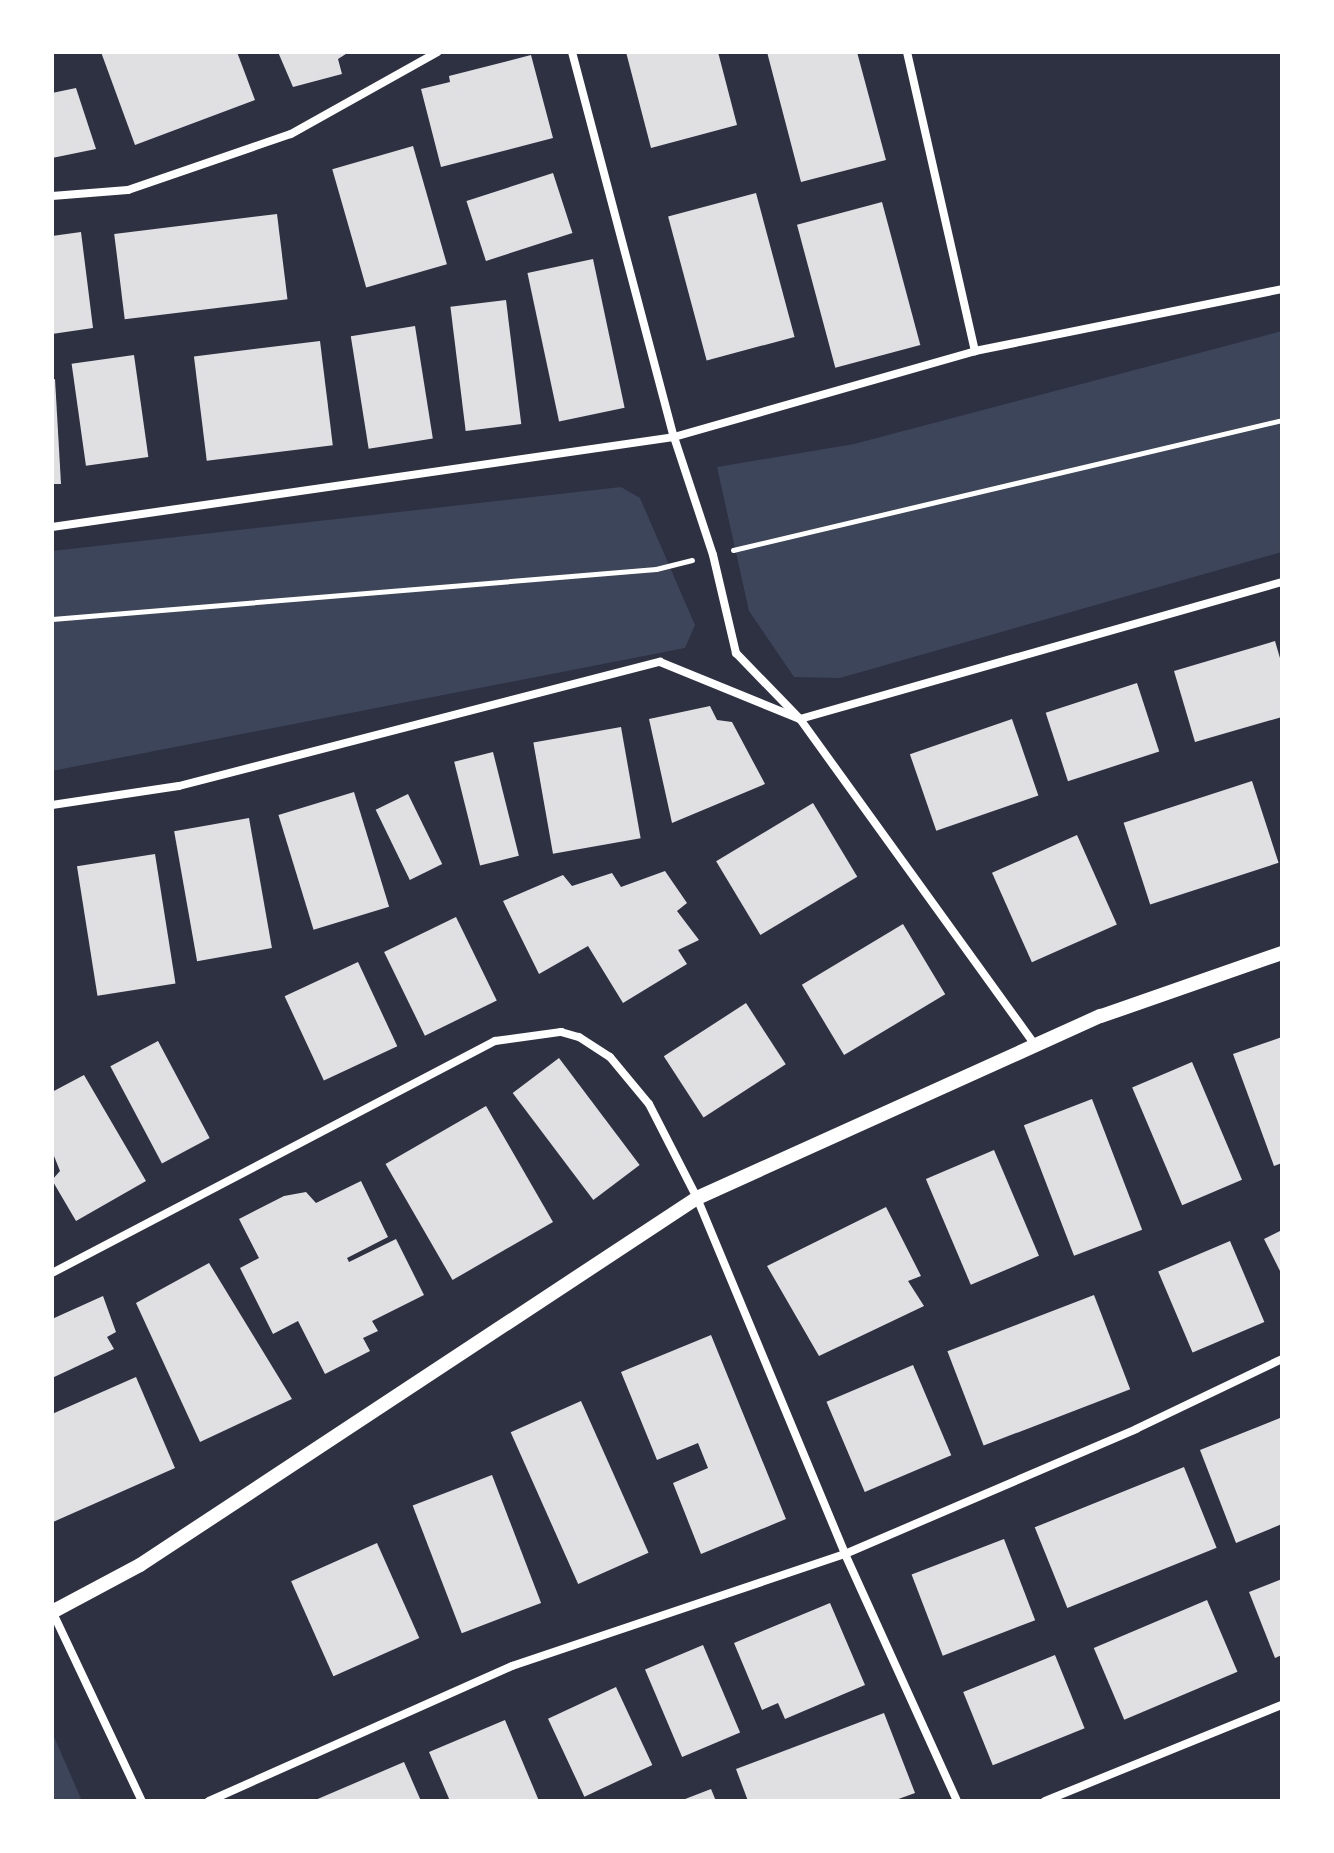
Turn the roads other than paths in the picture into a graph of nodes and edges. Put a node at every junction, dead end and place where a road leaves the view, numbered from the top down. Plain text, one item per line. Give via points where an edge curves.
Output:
1 (438, 52) edge
2 (572, 52) edge
3 (907, 52) edge
4 (52, 196) edge
5 (1282, 289) edge
6 (975, 351) junction
7 (674, 437) junction
8 (52, 527) edge
9 (1282, 582) edge
10 (800, 719) junction
11 (52, 805) edge
12 (1282, 953) edge
13 (1035, 1045) junction
14 (697, 1198) junction
15 (52, 1273) edge
16 (1282, 1359) edge
17 (845, 1554) junction
18 (52, 1612) edge
19 (1282, 1705) edge
20 (142, 1801) edge
21 (209, 1801) edge
22 (957, 1801) edge
23 (1045, 1801) edge

1 - 4 street via 291,134 128,190
2 - 7 street
3 - 6 street
5 - 6 street
6 - 7 street
7 - 8 street
7 - 10 street via 713,555 736,653
9 - 10 street
10 - 11 street via 660,662 179,786
10 - 13 street
12 - 13 street via 1101,1016
13 - 14 street
14 - 15 street via 649,1104 610,1057 561,1032 495,1041
14 - 17 street
14 - 18 street via 153,1556
16 - 17 street via 1136,1429
17 - 21 street via 512,1666
17 - 22 street
18 - 20 street
19 - 23 street

